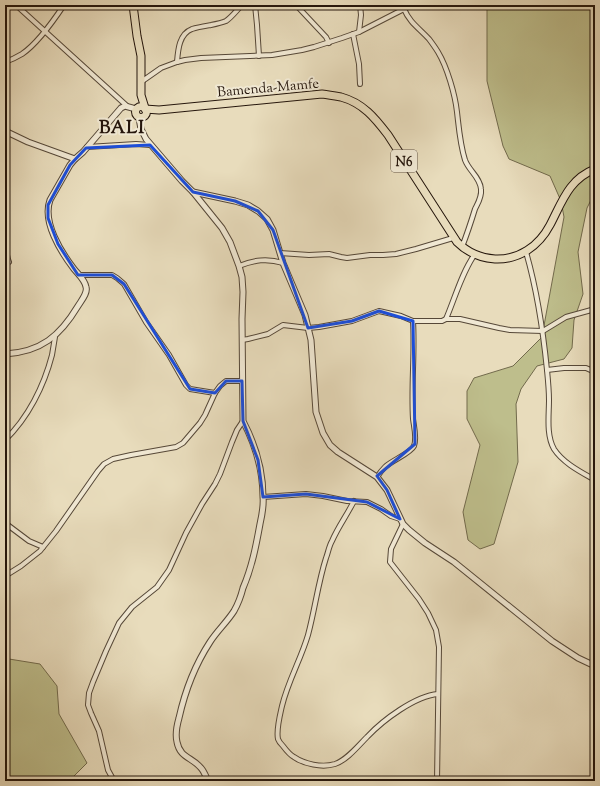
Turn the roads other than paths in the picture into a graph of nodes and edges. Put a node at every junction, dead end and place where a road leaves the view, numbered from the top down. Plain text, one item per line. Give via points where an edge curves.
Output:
1 (16, 5) edge
2 (64, 5) edge
3 (133, 5) edge
4 (242, 5) edge
5 (255, 5) edge
6 (296, 5) edge
7 (360, 5) edge
8 (409, 5) edge
9 (404, 9) junction
10 (45, 32) junction
11 (359, 32) junction
12 (353, 34) junction
13 (329, 43) junction
14 (259, 56) junction
15 (5, 62) edge
16 (177, 62) junction
17 (141, 82) junction
18 (360, 84) dead end
19 (127, 106) junction
20 (141, 111) junction
21 (5, 132) edge
22 (150, 145) junction
23 (86, 148) junction
24 (75, 159) junction
25 (592, 170) edge
26 (193, 192) junction
27 (6, 214) dead end
28 (453, 238) junction
29 (462, 247) junction
30 (526, 252) junction
31 (280, 253) junction
32 (475, 254) junction
33 (9, 262) dead end
34 (283, 263) junction
35 (239, 266) junction
36 (78, 275) junction
37 (595, 309) edge
38 (446, 319) junction
39 (413, 321) junction
40 (308, 328) junction
41 (543, 331) junction
42 (55, 336) junction
43 (242, 340) junction
44 (5, 354) edge
45 (547, 370) junction
46 (595, 372) edge
47 (242, 381) junction
48 (215, 394) junction
49 (243, 421) junction
50 (5, 440) edge
51 (376, 476) junction
52 (594, 478) edge
53 (263, 497) junction
54 (354, 501) junction
55 (400, 519) junction
56 (5, 522) edge
57 (403, 524) junction
58 (43, 548) junction
59 (5, 576) edge
60 (595, 666) edge
61 (438, 694) junction
62 (114, 781) edge
63 (208, 781) edge
64 (437, 781) edge
65 (446, 781) edge

1 - 10 street
2 - 10 street
3 - 17 highway via 141,56
4 - 16 street via 225,21 193,28 187,32 179,45
5 - 14 street
6 - 13 street
7 - 11 street
8 - 9 street
9 - 11 street
9 - 29 street via 411,22 429,39 445,67 457,111 464,156 467,165 480,182 480,200
10 - 15 street via 23,53
10 - 19 street
11 - 12 street
12 - 13 street
12 - 18 street
13 - 14 street
14 - 16 street via 200,58
16 - 17 street via 161,68
17 - 20 highway
19 - 20 street
19 - 23 street via 120,108
20 - 22 street via 142,133
20 - 28 highway, Bamenda-Mamfe / N6 via 322,94 341,97 367,110 381,125
21 - 24 street
22 - 23 street
22 - 26 street
23 - 24 street
24 - 36 street via 50,200 48,214 51,229 64,257
25 - 30 highway, Bamenda-Mamfe / N6 via 567,191 545,234
26 - 31 street via 235,201 258,211 270,224
26 - 35 street via 222,228
27 - 33 street
28 - 29 highway, Bamenda-Mamfe / N6
28 - 31 street via 396,254 347,258 329,254
29 - 32 highway, Bamenda-Mamfe / N6
30 - 32 highway, Bamenda-Mamfe / N6 via 500,259
30 - 41 street
31 - 34 street
32 - 38 street via 466,269
34 - 35 street via 264,259
34 - 40 street
35 - 43 street via 244,292
36 - 42 street via 86,284 86,291 72,316
36 - 48 street via 112,276 124,284 186,385 190,389
37 - 41 street via 566,318
38 - 39 street
38 - 41 street via 460,319 510,330
39 - 40 street via 379,311 352,321
39 - 51 street via 414,444 410,451
40 - 43 street via 283,325 268,334
40 - 51 street via 312,340 315,406 323,433 338,452
41 - 45 street
42 - 44 street via 29,350
42 - 50 street via 48,368 32,405
43 - 47 street
45 - 46 street via 586,368
45 - 52 street via 549,430 554,448 576,469
47 - 48 street via 226,381
47 - 49 street
48 - 58 street via 206,415 183,443 176,447 113,459 104,464
49 - 53 street via 258,460
49 - 62 street via 237,430 218,480 186,533 169,570 154,590 132,607 118,623 93,682 88,705 99,731 108,770
51 - 55 street via 387,490
53 - 54 street via 306,494
53 - 63 street via 250,571 234,611 199,660 183,702 178,724 178,748 201,768
54 - 55 street via 367,502
54 - 61 street via 331,542 308,636 285,696 278,732 279,742 293,757 305,762 317,765 334,764 341,761 368,735 411,702 424,696
55 - 57 street
56 - 58 street via 29,542
57 - 60 street via 552,641
57 - 61 street via 391,550 390,562 419,599 436,630
58 - 59 street
61 - 64 street
64 - 65 street

